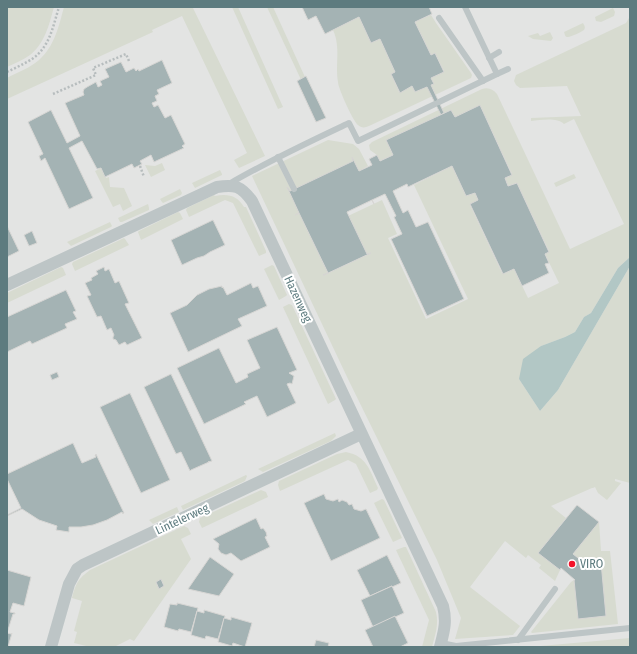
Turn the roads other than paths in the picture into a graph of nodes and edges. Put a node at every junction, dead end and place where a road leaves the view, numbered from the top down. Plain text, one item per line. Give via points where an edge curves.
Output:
1 (465, 7) edge
2 (439, 18) dead end
3 (499, 52) dead end
4 (489, 58) junction
5 (508, 69) dead end
6 (497, 74) junction
7 (483, 81) junction
8 (278, 157) junction
9 (226, 186) junction
10 (294, 189) dead end
11 (7, 285) edge
12 (361, 434) junction
13 (555, 589) dead end
14 (630, 628) edge
15 (518, 640) junction
16 (440, 645) edge
17 (51, 647) edge

1 - 4 lane
2 - 7 lane
3 - 4 lane
4 - 6 lane
5 - 6 lane
6 - 7 lane
7 - 8 lane via 358,141 349,123
8 - 9 lane
8 - 10 lane
9 - 11 street via 210,190
9 - 12 street, Hazenweg via 246,192 252,201
12 - 16 street, Hazenweg via 443,606 445,616
12 - 17 street, Lintelerweg via 77,569 69,584
13 - 15 lane
14 - 15 lane
15 - 16 lane via 456,646

